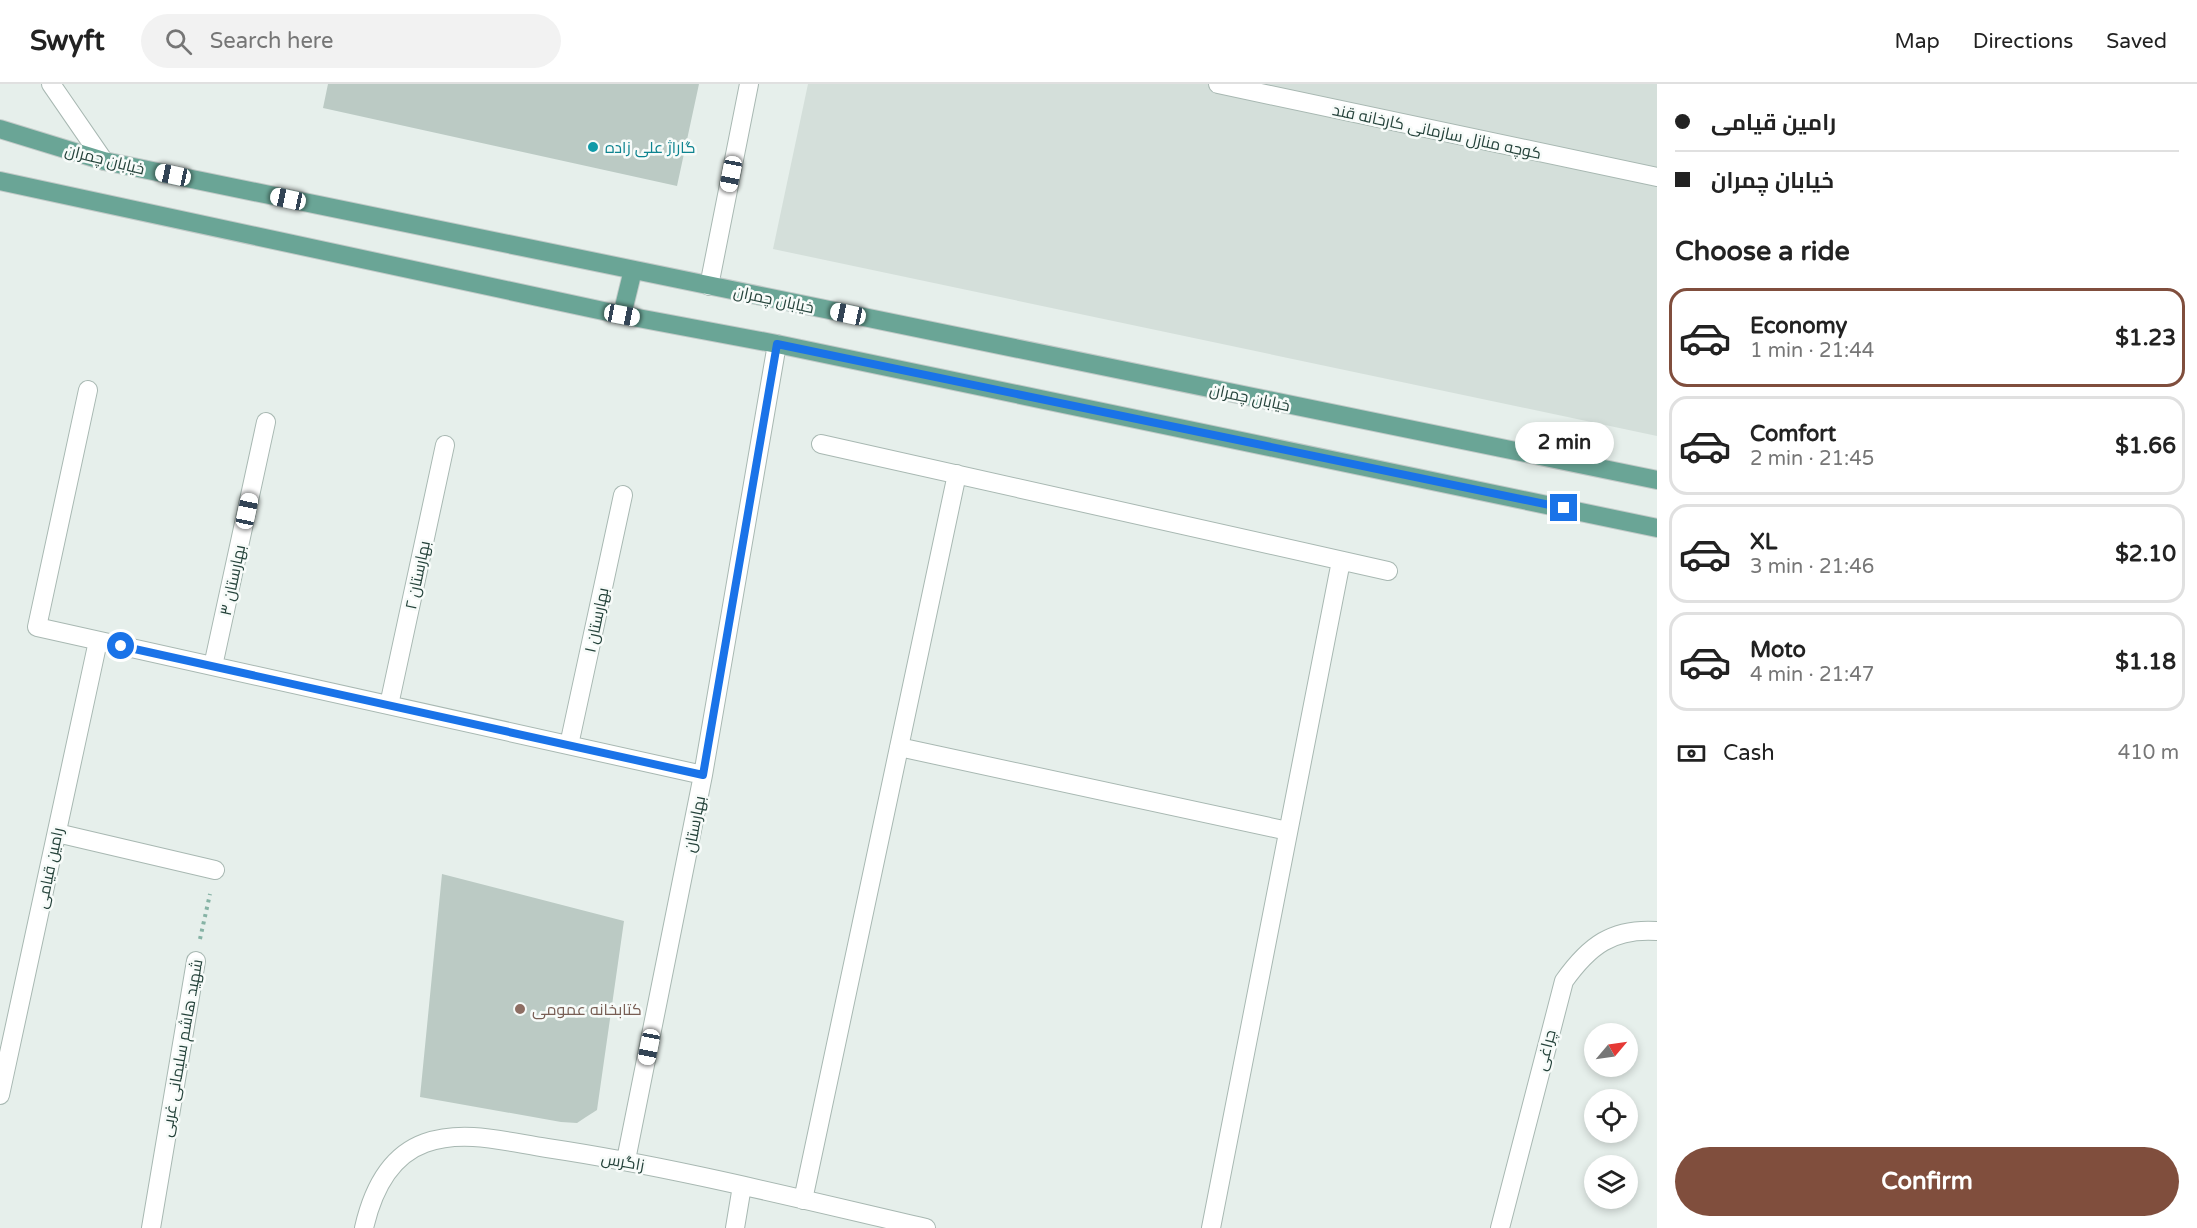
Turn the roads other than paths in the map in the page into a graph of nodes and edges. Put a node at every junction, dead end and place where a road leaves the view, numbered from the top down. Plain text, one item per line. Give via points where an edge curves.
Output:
1 (51, 84) edge
2 (749, 84) edge
3 (1218, 84) edge
4 (0, 129) edge
5 (104, 161) junction
6 (1657, 177) edge
7 (0, 181) edge
8 (633, 270) junction
9 (709, 286) junction
10 (622, 315) junction
11 (777, 344) junction
12 (88, 390) dead end
13 (266, 422) dead end
14 (821, 444) dead end
15 (445, 445) dead end
16 (957, 474) junction
17 (1657, 480) edge
18 (623, 495) dead end
19 (1657, 528) edge
20 (1341, 561) junction
21 (1388, 571) dead end
22 (98, 641) junction
23 (213, 666) junction
24 (389, 705) junction
25 (569, 745) junction
26 (899, 747) junction
27 (703, 775) junction
28 (1288, 831) junction
29 (57, 833) junction
30 (215, 870) road end
31 (1657, 931) edge
32 (196, 961) road end
33 (0, 1095) edge
34 (626, 1160) junction
35 (742, 1186) junction
36 (803, 1200) junction
37 (151, 1228) edge
38 (364, 1228) edge
39 (735, 1228) edge
40 (924, 1228) edge
41 (1211, 1228) edge
42 (1500, 1228) edge

1 - 5 street
2 - 9 street
3 - 6 street, کوچه منازل سازمانی کارخانه قند
4 - 5 main road, خیابان چمران
5 - 8 main road, خیابان چمران
7 - 10 main road
8 - 9 main road, خیابان چمران
8 - 10 main road
9 - 17 main road, خیابان چمران
10 - 11 main road
11 - 19 main road
11 - 27 street, بهارستان
12 - 22 street via 37,627
13 - 23 street, بهارستان ۳
14 - 16 street
15 - 24 street, بهارستان ۲
16 - 20 street
16 - 26 street
18 - 25 street, بهارستان ۱
20 - 21 street
20 - 28 street
22 - 23 street
22 - 29 street, رامین قیامی
23 - 24 street
24 - 25 street
25 - 27 street
26 - 28 street
26 - 36 street
27 - 34 street, بهارستان
28 - 41 street
29 - 30 street
29 - 33 street, رامین قیامی
31 - 42 street, چراغی via 1637,930 1607,938 1582,956 1564,981
32 - 37 street, شهید هاشم سلیمانی غربی
34 - 35 street, زاگرس
34 - 38 street, زاگرس via 455,1136 423,1144 396,1161 377,1187
35 - 36 street, زاگرس
35 - 39 street
36 - 40 street, زاگرس

